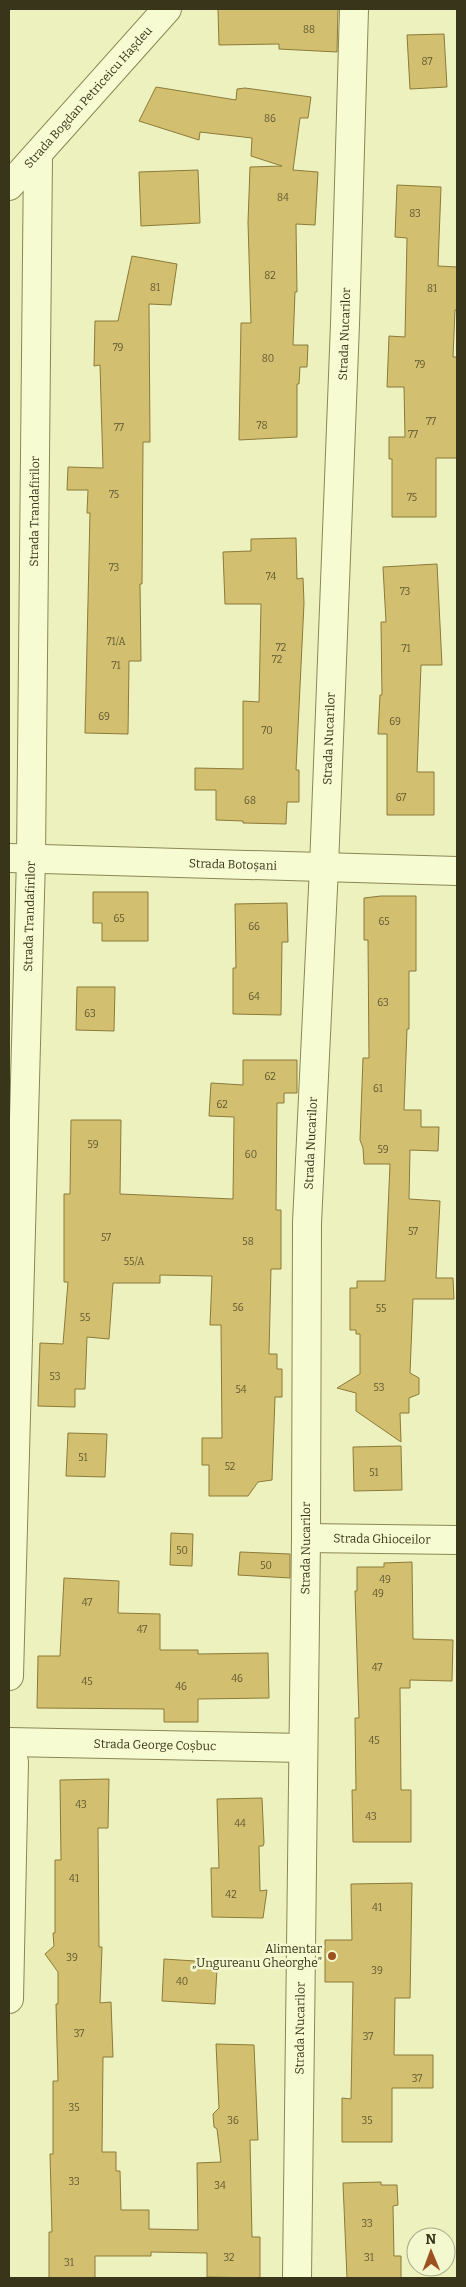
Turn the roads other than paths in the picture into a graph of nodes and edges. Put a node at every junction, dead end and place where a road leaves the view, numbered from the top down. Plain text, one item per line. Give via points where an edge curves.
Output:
1 (167, 9) edge
2 (354, 9) edge
3 (38, 156) junction
4 (9, 186) edge
5 (20, 858) edge
6 (324, 867) junction
7 (457, 871) edge
8 (306, 1538) junction
9 (457, 1540) edge
10 (9, 1676) edge
11 (9, 1742) edge
12 (9, 1747) edge
13 (303, 1748) junction
14 (9, 1999) edge
15 (297, 2278) edge

1 - 3 street, Strada Bogdan Petriceicu Hașdeu
2 - 6 street, Strada Nucarilor
3 - 4 street, Strada Bogdan Petriceicu Hașdeu
3 - 5 street, Strada Trandafirilor
5 - 6 street, Strada Botoșani
5 - 10 street, Strada Trandafirilor
6 - 7 street, Strada Botoșani
6 - 8 street, Strada Nucarilor via 307,1223
8 - 9 street, Strada Ghioceilor
8 - 13 street, Strada Nucarilor
11 - 13 street, Strada George Coșbuc
12 - 14 street via 14,1762
13 - 15 street, Strada Nucarilor

